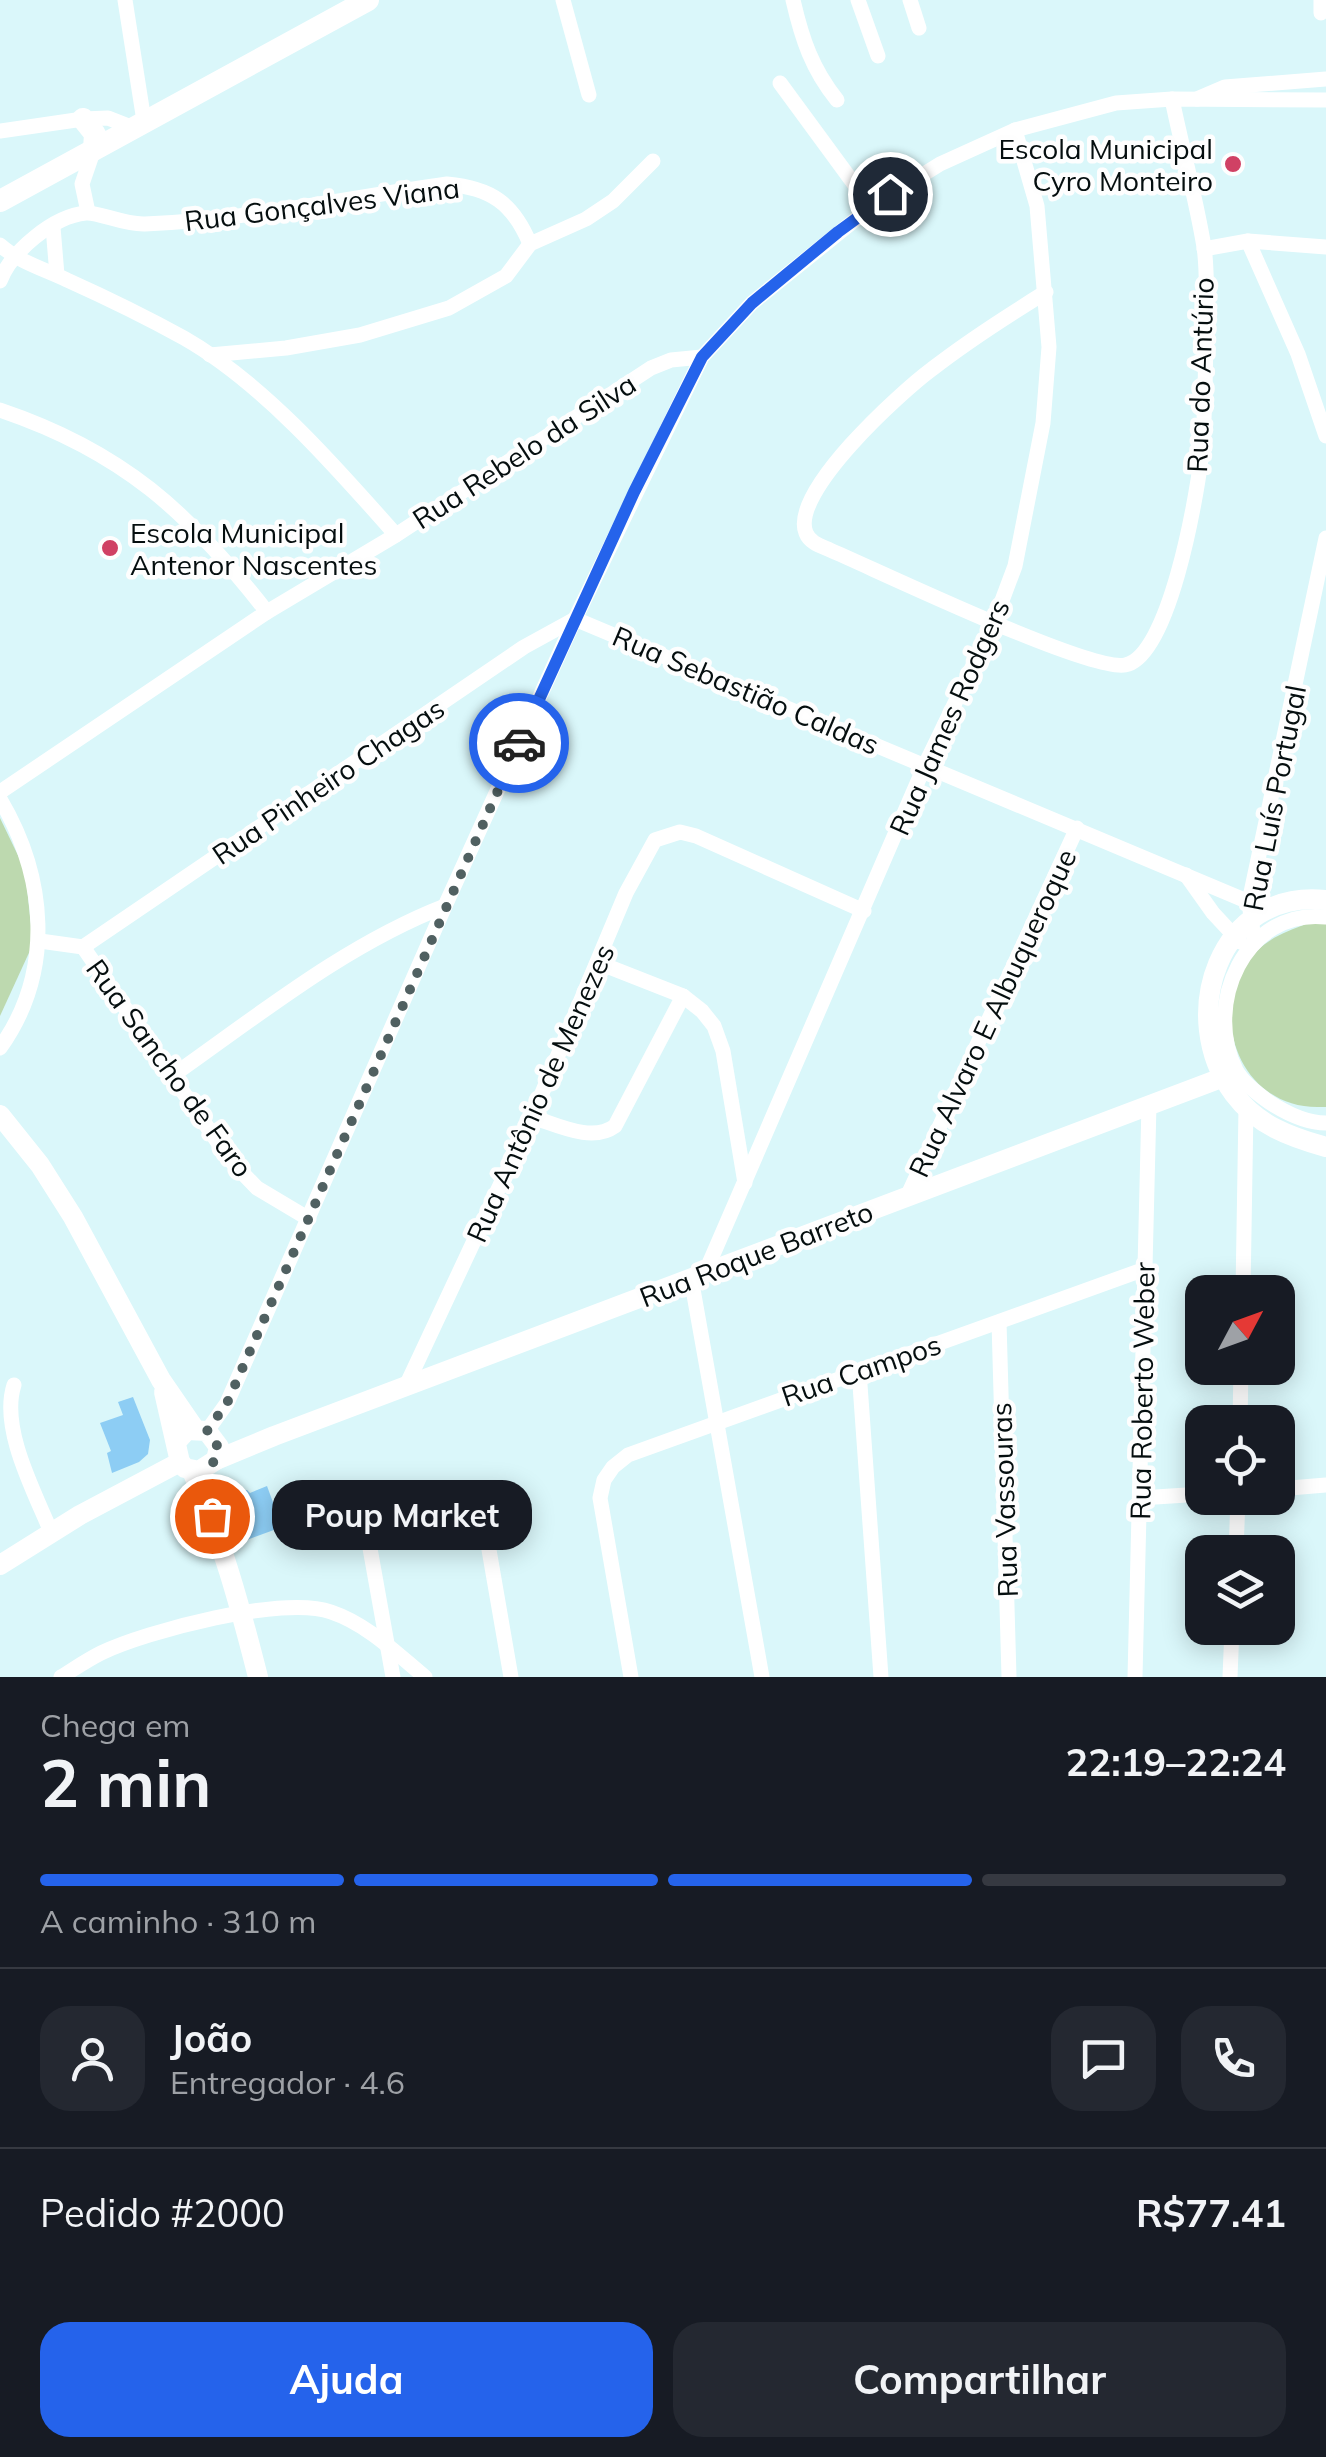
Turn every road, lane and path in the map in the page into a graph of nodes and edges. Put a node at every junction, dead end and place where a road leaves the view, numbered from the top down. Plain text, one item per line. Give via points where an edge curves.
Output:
1 (126, 0) edge
2 (368, 0) edge
3 (563, 0) edge
4 (793, 0) edge
5 (858, 0) edge
6 (910, 0) edge
7 (919, 28) dead end
8 (878, 56) dead end
9 (1326, 80) edge
10 (780, 83) dead end
11 (1257, 83) junction
12 (588, 95) dead end
13 (1172, 99) junction
14 (837, 100) dead end
15 (1194, 100) junction
16 (1259, 100) junction
17 (1326, 100) edge
18 (82, 119) junction
19 (137, 124) junction
20 (1016, 130) junction
21 (0, 131) edge
22 (94, 149) junction
23 (653, 162) dead end
24 (0, 201) edge
25 (871, 207) junction
26 (88, 212) junction
27 (52, 227) junction
28 (1248, 242) junction
29 (530, 244) junction
30 (1326, 247) edge
31 (1204, 249) junction
32 (6, 250) edge
33 (56, 274) junction
34 (0, 281) edge
35 (1046, 292) junction
36 (210, 355) junction
37 (702, 357) junction
38 (0, 410) edge
39 (1326, 436) edge
40 (396, 535) junction
41 (1326, 538) edge
42 (268, 612) junction
43 (575, 619) junction
44 (994, 622) junction
45 (924, 764) junction
46 (0, 795) edge
47 (1077, 828) junction
48 (1186, 875) junction
49 (1326, 900) edge
50 (444, 906) junction
51 (864, 910) junction
52 (1249, 910) junction
53 (1326, 917) edge
54 (40, 941) junction
55 (1245, 942) junction
56 (83, 947) junction
57 (600, 963) junction
58 (683, 996) junction
59 (0, 1048) edge
60 (1230, 1074) junction
61 (172, 1076) junction
62 (1150, 1104) junction
63 (1246, 1108) junction
64 (0, 1115) edge
65 (532, 1117) junction
66 (1325, 1126) edge
67 (1326, 1148) edge
68 (745, 1183) junction
69 (908, 1197) junction
70 (309, 1218) junction
71 (1145, 1270) junction
72 (1243, 1275) edge
73 (698, 1276) junction
74 (999, 1322) junction
75 (859, 1372) junction
76 (14, 1385) dead end
77 (406, 1386) junction
78 (714, 1422) junction
79 (199, 1449) junction
80 (1326, 1486) edge
81 (1295, 1488) edge
82 (479, 1492) dead end
83 (1185, 1495) edge
84 (1140, 1498) junction
85 (366, 1526) dead end
86 (50, 1532) junction
87 (0, 1564) edge
88 (242, 1614) junction
89 (1231, 1645) edge
90 (389, 1647) junction
91 (61, 1677) edge
92 (258, 1677) edge
93 (393, 1677) edge
94 (425, 1677) edge
95 (511, 1677) edge
96 (631, 1677) edge
97 (762, 1677) edge
98 (881, 1677) edge
99 (1009, 1677) edge
100 (1134, 1677) edge
101 (1230, 1677) edge

1 - 19 street
2 - 19 main road
3 - 12 street
4 - 14 street via 806,52
5 - 8 street
6 - 7 street
9 - 11 street
10 - 25 street
11 - 15 street
11 - 16 street
13 - 15 street
13 - 20 street via 1116,103
13 - 31 street, Rua do Antúrio
15 - 16 street
16 - 17 street
18 - 19 street
18 - 21 street
18 - 22 main road via 95,134
19 - 22 main road
20 - 25 street via 940,164
20 - 35 street, Rua James Rodgers via 1037,206
22 - 24 main road
22 - 26 street via 82,184
23 - 29 street via 586,219
25 - 37 street via 752,303
26 - 27 street
26 - 29 street, Rua Gonçalves Viana via 141,224 219,218 447,184 475,187 501,201 520,220
27 - 32 street
27 - 33 street
28 - 30 street
28 - 31 street
28 - 39 street
29 - 36 street via 506,276 430,315 360,335
31 - 44 street, Rua do Antúrio via 1201,460 1176,578 1151,646 1126,665 1104,665
32 - 33 street
32 - 34 street
33 - 36 street
35 - 44 street, Rua James Rodgers via 1044,422 1014,566
35 - 44 street via 929,371 838,460 804,512 812,541
36 - 40 street via 338,469
37 - 40 street, Rua Rebelo da Silva via 651,368
37 - 43 street
38 - 42 street via 82,443 132,473 176,507
40 - 42 street, Rua Rebelo da Silva
41 - 52 street, Rua Luís Portugal
42 - 46 street, Rua Rebelo da Silva
43 - 45 street, Rua Sebastião Caldas
43 - 50 street
43 - 56 street, Rua Pinheiro Chagas via 507,658
44 - 45 street, Rua James Rodgers
45 - 47 street, Rua Sebastião Caldas
45 - 51 street, Rua James Rodgers
46 - 54 street via 28,862
47 - 48 street, Rua Sebastião Caldas
47 - 69 street, Rua Alvaro E Albuqueroque
48 - 52 street, Rua Sebastião Caldas
48 - 55 street
49 - 52 street
50 - 61 street via 346,956
50 - 70 street
51 - 57 street, Rua Antônio de Menezes via 680,832 655,840
51 - 68 street, Rua James Rodgers
52 - 55 street
53 - 55 street via 1278,924
54 - 56 street
54 - 59 street via 19,1016
55 - 60 street via 1220,956 1209,998 1211,1043
56 - 61 street, Rua Sancho de Faro
57 - 58 street
57 - 65 street, Rua Antônio de Menezes
58 - 65 street via 615,1126 590,1134
58 - 68 street via 714,1026 723,1052
60 - 62 street, Rua Roque Barreto
60 - 63 street
60 - 66 street via 1280,1109
61 - 70 street, Rua Sancho de Faro via 257,1188
62 - 69 street, Rua Roque Barreto
62 - 71 street, Rua Roberto Weber
63 - 67 street via 1280,1132
63 - 72 street
64 - 79 street via 73,1217
65 - 77 street, Rua Antônio de Menezes
68 - 73 street, Rua James Rodgers
69 - 73 street, Rua Roque Barreto
70 - 79 street via 227,1403
71 - 74 street, Rua Campos
71 - 84 street, Rua Roberto Weber
73 - 77 street, Rua Roque Barreto
73 - 78 street
74 - 75 street, Rua Campos
74 - 99 street, Rua Vassouras
75 - 78 street, Rua Campos
75 - 98 street
76 - 86 street via 10,1433
77 - 79 street, Rua Roque Barreto via 274,1436
78 - 96 street, Rua Campos via 628,1455 604,1480 600,1498
78 - 97 street
79 - 86 street, Rua Roque Barreto
79 - 88 street
80 - 81 street
82 - 95 street
83 - 84 street
84 - 100 street, Rua Roberto Weber
85 - 90 street
86 - 87 street, Rua Roque Barreto
88 - 90 street via 298,1606 328,1610
88 - 91 street via 144,1636
88 - 92 street
89 - 101 street
90 - 93 street
90 - 94 street

